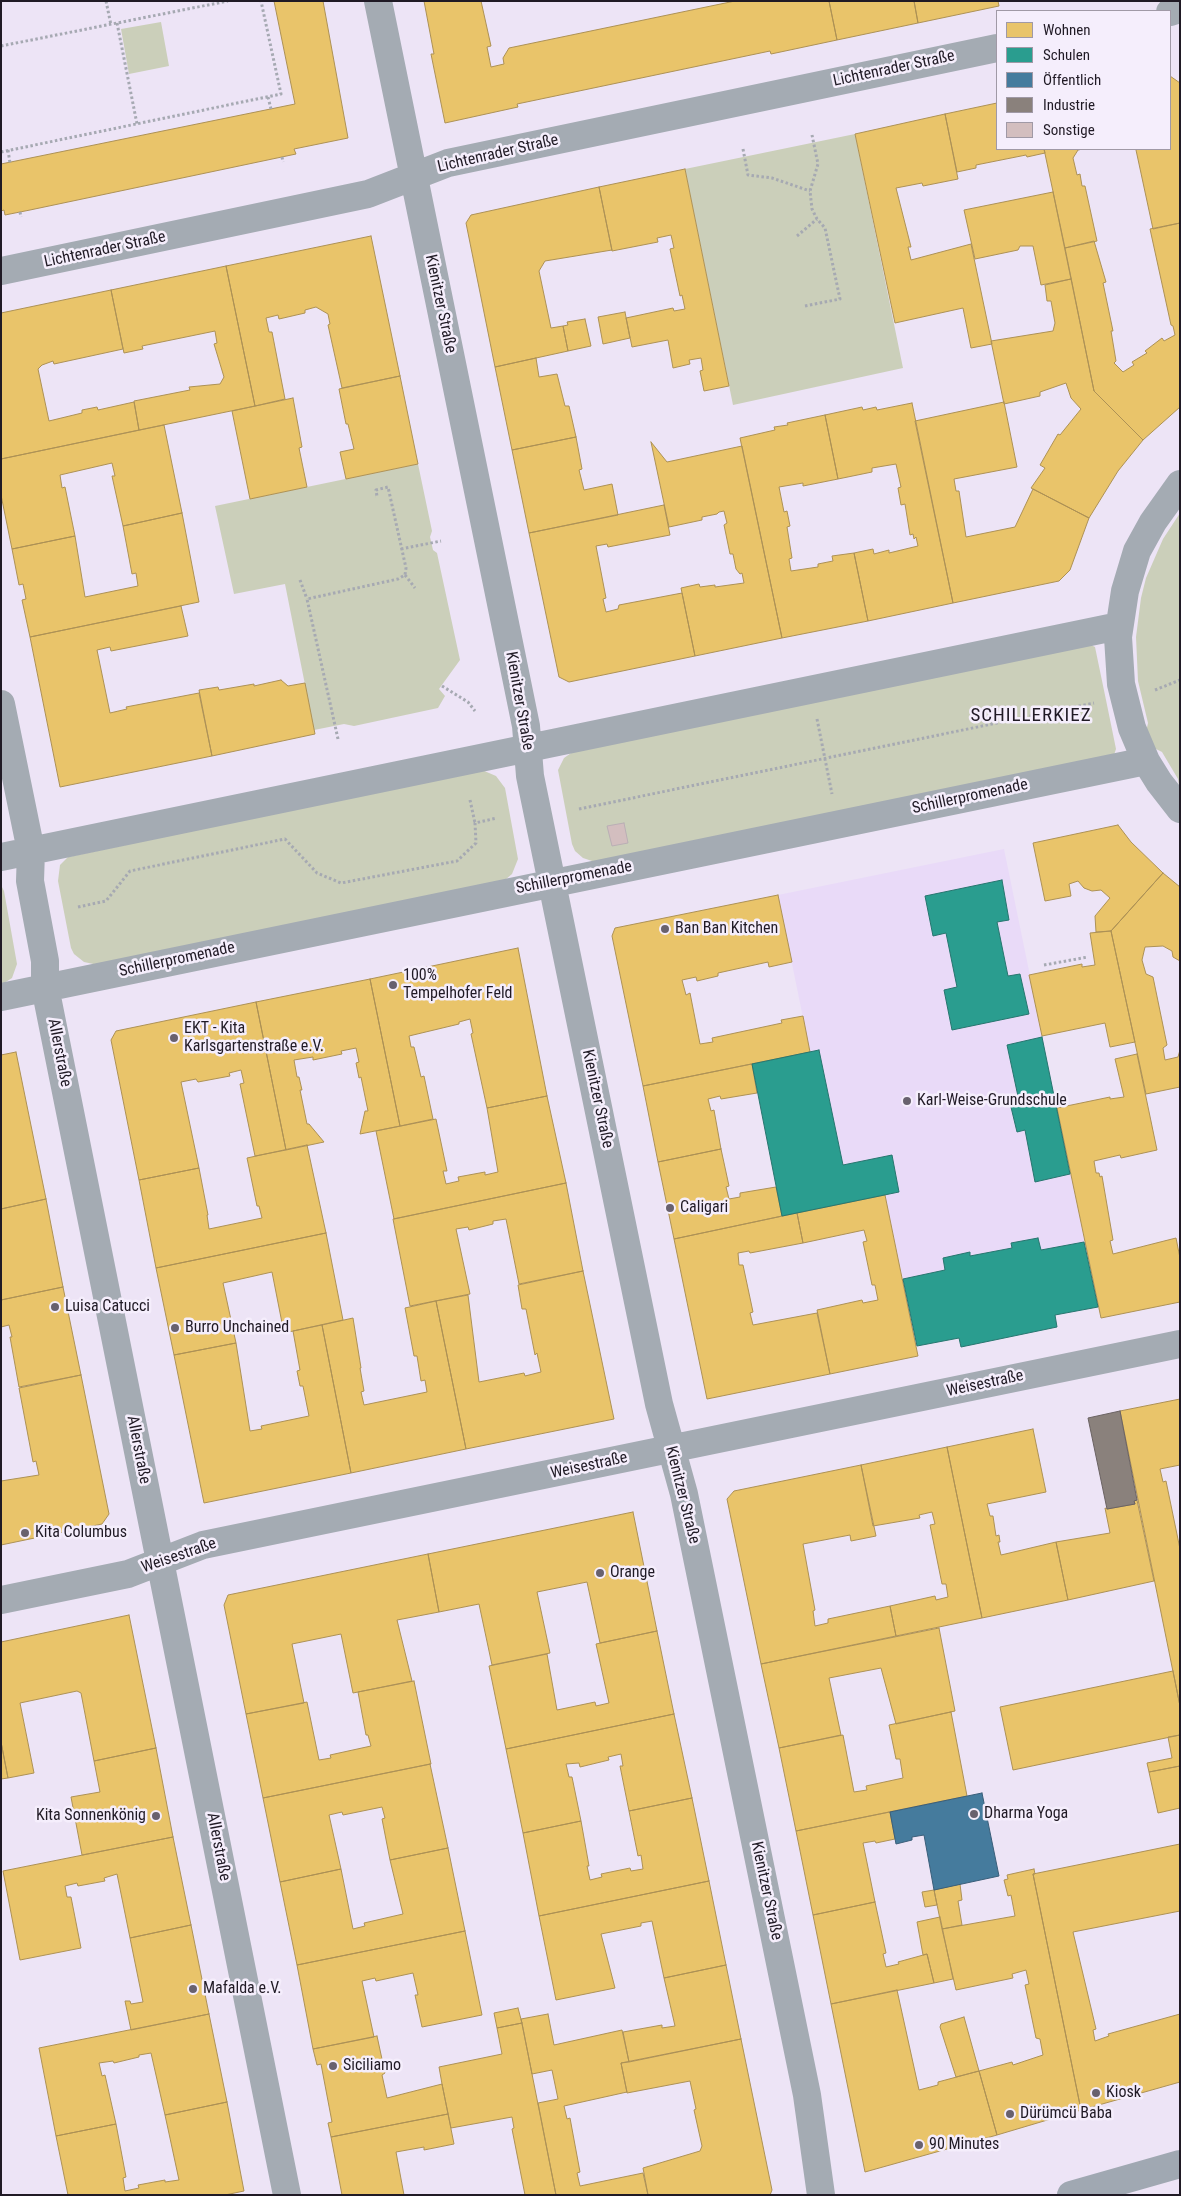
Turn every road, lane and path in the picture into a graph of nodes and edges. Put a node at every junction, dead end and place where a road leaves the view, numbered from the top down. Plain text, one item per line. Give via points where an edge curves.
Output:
1 (106, 1) edge
2 (228, 1) edge
3 (261, 1) edge
4 (378, 1) edge
5 (117, 23) junction
6 (110, 24) junction
7 (1, 46) edge
8 (996, 48) edge
9 (268, 97) junction
10 (272, 109) dead end
11 (137, 124) junction
12 (812, 135) dead end
13 (743, 149) dead end
14 (8, 150) junction
15 (1, 152) edge
16 (282, 157) dead end
17 (10, 162) dead end
18 (283, 162) dead end
19 (414, 176) junction
20 (810, 191) junction
21 (20, 212) dead end
22 (21, 217) dead end
23 (817, 219) junction
24 (797, 236) dead end
25 (1, 272) edge
26 (805, 306) dead end
27 (1180, 484) edge
28 (375, 496) dead end
29 (441, 541) dead end
30 (401, 549) junction
31 (405, 575) junction
32 (300, 580) dead end
33 (415, 588) dead end
34 (307, 599) junction
35 (1119, 626) junction
36 (1180, 680) edge
37 (442, 686) dead end
38 (1150, 691) dead end
39 (1095, 703) dead end
40 (1, 704) edge
41 (476, 711) dead end
42 (815, 711) dead end
43 (338, 739) dead end
44 (528, 749) junction
45 (825, 759) junction
46 (1146, 761) junction
47 (833, 795) dead end
48 (470, 800) dead end
49 (1180, 808) edge
50 (579, 809) dead end
51 (497, 818) dead end
52 (475, 823) junction
53 (31, 851) junction
54 (1, 857) edge
55 (552, 882) junction
56 (78, 907) dead end
57 (1088, 957) dead end
58 (1044, 965) dead end
59 (45, 987) junction
60 (1, 996) edge
61 (1180, 1344) edge
62 (671, 1449) junction
63 (160, 1562) junction
64 (1, 1600) edge
65 (1180, 2164) edge
66 (287, 2195) edge
67 (821, 2195) edge
68 (1071, 2195) edge

1 - 6 path
2 - 5 path
3 - 9 path via 281,94
4 - 19 street, Kienitzer Straße
5 - 6 path
5 - 11 path
6 - 7 path
8 - 19 street, Lichtenrader Straße via 448,163
9 - 10 path
9 - 11 path
11 - 14 path
12 - 20 path via 818,164
13 - 20 path via 748,175 772,178
14 - 15 path
14 - 17 path
16 - 18 path
19 - 25 street, Lichtenrader Straße via 368,194
19 - 44 street, Kienitzer Straße via 523,710
20 - 23 path
21 - 22 path
23 - 24 path
23 - 26 path via 825,228 840,299
27 - 35 street via 1152,522 1138,551 1125,591
28 - 30 path via 376,490 388,487
29 - 30 path
30 - 31 path
31 - 33 path
31 - 34 path
32 - 34 path
34 - 43 path
35 - 44 street
35 - 46 street via 1123,697
36 - 38 path
37 - 41 path via 468,702
39 - 45 path
40 - 53 street, Allerstraße
42 - 45 path
44 - 53 street
44 - 55 street, Kienitzer Straße via 530,776
45 - 47 path
45 - 50 path
46 - 49 street
46 - 55 street, Schillerpromenade
48 - 52 path
51 - 52 path
52 - 56 path via 476,843 458,861 341,883 317,873 285,839 130,871 106,901
53 - 54 street
53 - 59 street, Allerstraße via 30,881 46,961
55 - 59 street, Schillerpromenade
55 - 62 street, Kienitzer Straße
57 - 58 path
59 - 60 street, Schillerpromenade
59 - 63 street, Allerstraße
61 - 62 street, Weisestraße
62 - 63 street, Weisestraße via 203,1545
62 - 67 street, Kienitzer Straße via 684,1494 808,2095
63 - 64 street, Weisestraße via 128,1574
63 - 66 street, Allerstraße
65 - 68 main road

